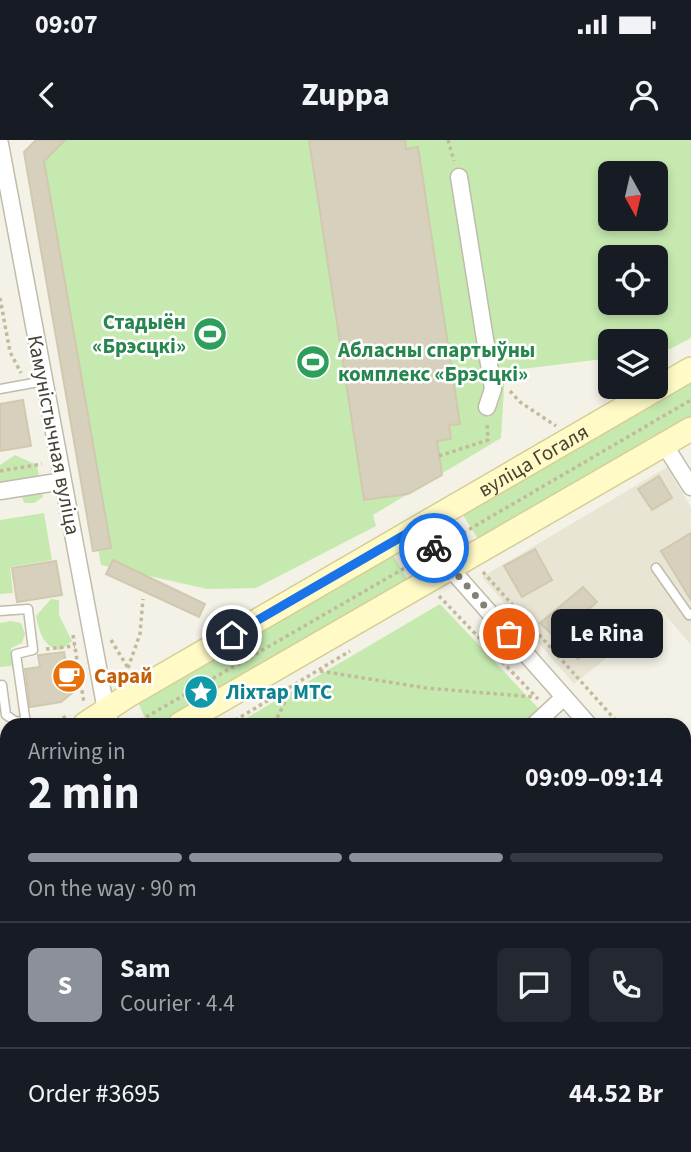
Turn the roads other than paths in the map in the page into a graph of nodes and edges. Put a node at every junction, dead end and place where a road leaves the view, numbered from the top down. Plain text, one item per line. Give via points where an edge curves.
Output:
1 (0, 144) edge
2 (459, 177) road end
3 (6, 220) edge
4 (691, 369) edge
5 (44, 381) junction
6 (0, 388) edge
7 (486, 407) road end
8 (691, 429) edge
9 (663, 444) junction
10 (63, 481) junction
11 (691, 487) edge
12 (0, 491) edge
13 (410, 531) junction
14 (450, 568) junction
15 (656, 568) dead end
16 (0, 611) edge
17 (691, 614) edge
18 (2, 685) edge
19 (564, 697) junction
20 (77, 716) edge
21 (109, 717) edge
22 (10, 718) edge
23 (25, 718) edge
24 (191, 718) edge
25 (542, 718) edge
26 (583, 718) edge

1 - 3 street, Камуністычная вуліца
2 - 7 street via 493,389
3 - 5 street, Камуністычная вуліца
4 - 13 main road, вуліца Гогаля
5 - 6 lane
5 - 10 street, Камуністычная вуліца
8 - 9 main road
9 - 11 street
9 - 14 main road
10 - 12 street
10 - 21 street, Камуністычная вуліца
13 - 14 street
13 - 21 main road, вуліца Гогаля
14 - 19 street
14 - 24 main road via 433,589
15 - 17 lane
16 - 23 lane via 28,609 33,650 16,654
18 - 22 lane via 6,715
19 - 25 street
19 - 26 street
20 - 21 main road, вуліца Гогаля

